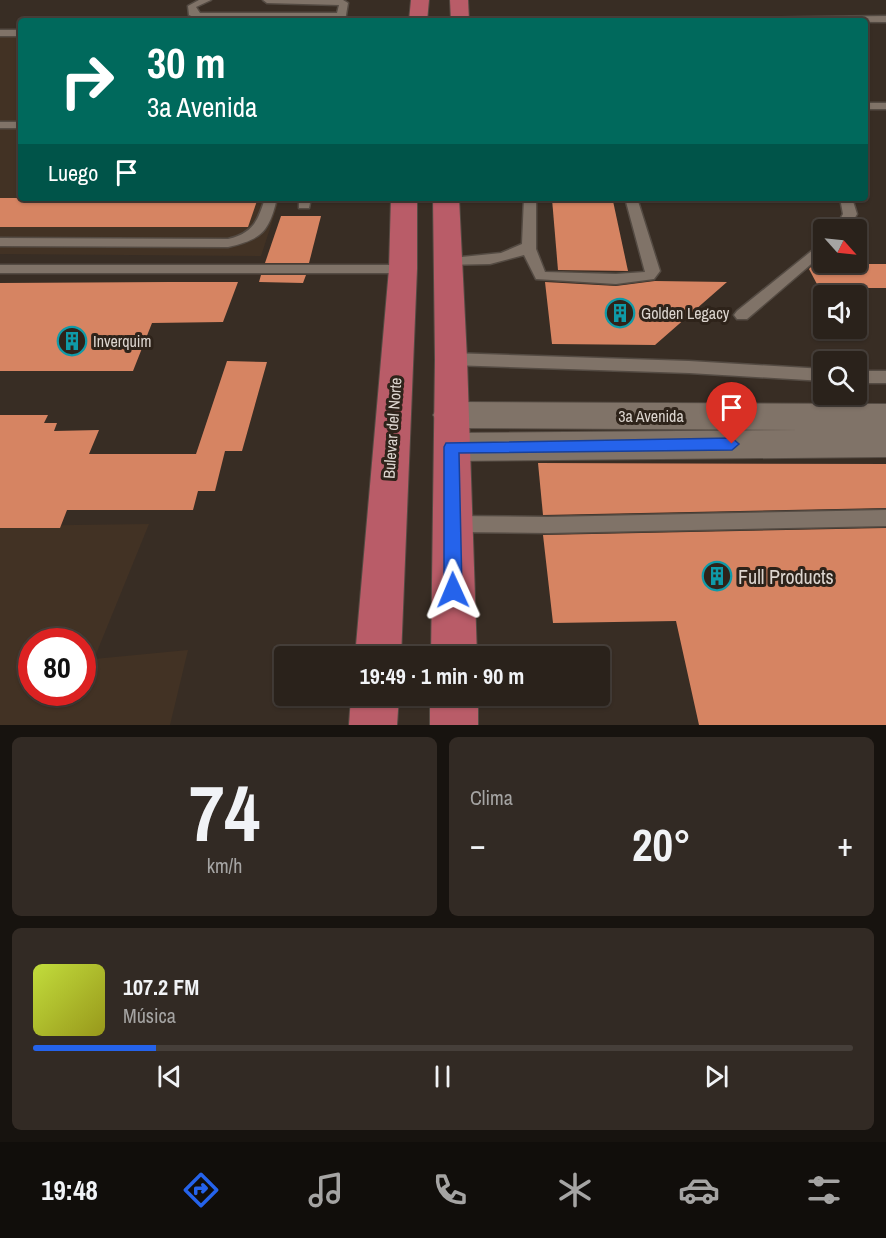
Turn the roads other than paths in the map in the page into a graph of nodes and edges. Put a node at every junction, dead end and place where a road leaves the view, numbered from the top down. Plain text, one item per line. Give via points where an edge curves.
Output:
1 (207, 0) edge
2 (267, 0) edge
3 (412, 0) edge
4 (420, 0) edge
5 (443, 0) edge
6 (459, 0) edge
7 (293, 18) edge
8 (341, 18) edge
9 (411, 18) edge
10 (418, 18) edge
11 (444, 18) edge
12 (460, 18) edge
13 (868, 19) edge
14 (886, 19) edge
15 (0, 33) edge
16 (18, 33) edge
17 (868, 106) edge
18 (886, 106) edge
19 (0, 125) edge
20 (18, 125) edge
21 (270, 201) edge
22 (404, 201) edge
23 (446, 201) edge
24 (530, 201) edge
25 (632, 201) edge
26 (847, 201) edge
27 (847, 219) edge
28 (0, 242) edge
29 (529, 246) junction
30 (813, 254) edge
31 (447, 262) junction
32 (0, 269) edge
33 (403, 269) junction
34 (742, 315) dead end
35 (451, 359) junction
36 (813, 374) edge
37 (867, 377) edge
38 (886, 377) edge
39 (886, 417) edge
40 (452, 431) junction
41 (886, 443) edge
42 (886, 518) edge
43 (452, 524) junction
44 (379, 646) edge
45 (454, 646) edge
46 (374, 706) edge
47 (454, 706) edge
48 (373, 725) edge
49 (454, 725) edge

1 - 7 lane via 192,6 192,13
2 - 8 lane via 341,2
3 - 9 highway
4 - 10 highway
5 - 11 highway
6 - 12 highway
13 - 14 lane
15 - 16 lane
17 - 18 lane
19 - 20 lane
21 - 28 lane via 264,226 250,238 228,243
22 - 33 highway, Bulevar del Norte
23 - 31 highway
24 - 29 lane
25 - 29 lane via 653,271 649,276 541,276
26 - 27 lane
29 - 31 lane via 521,253 507,256
30 - 34 lane
31 - 35 highway
32 - 33 lane
33 - 44 highway, Bulevar del Norte
35 - 36 lane
35 - 40 highway
37 - 38 lane
39 - 40 street, 3a Avenida
40 - 41 street, 3a Avenida
40 - 43 highway
42 - 43 lane
43 - 45 highway
46 - 48 highway
47 - 49 highway

